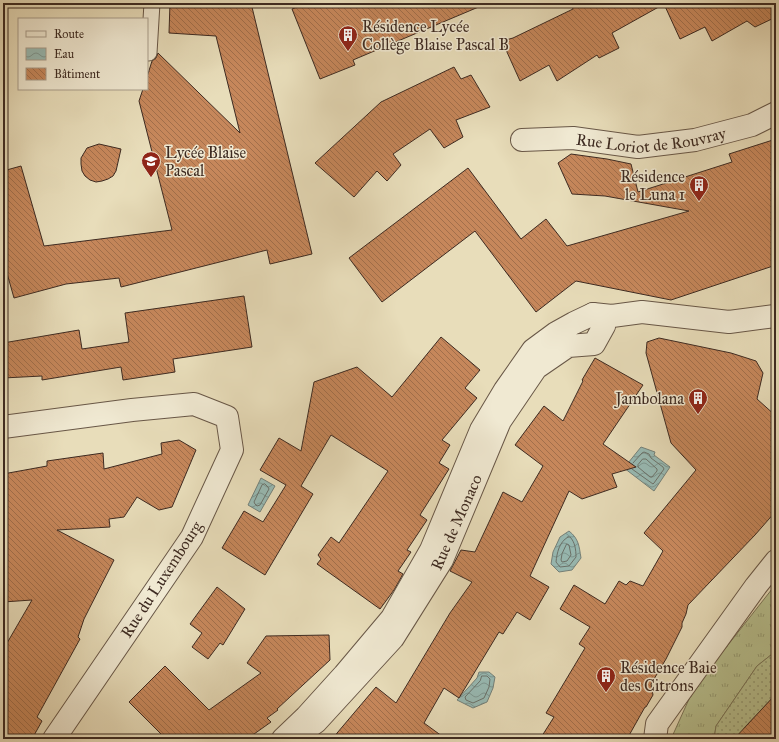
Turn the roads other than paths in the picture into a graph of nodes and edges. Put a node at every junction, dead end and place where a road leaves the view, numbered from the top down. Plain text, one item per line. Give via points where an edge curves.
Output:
1 (152, 3) edge
2 (149, 53) dead end
3 (776, 113) edge
4 (522, 140) dead end
5 (593, 314) junction
6 (775, 316) edge
7 (3, 427) edge
8 (776, 561) edge
9 (54, 739) edge
10 (283, 739) edge
11 (292, 739) edge
12 (655, 739) edge

1 - 2 lane
3 - 4 street, Rue Loriot de Rouvray via 752,125 695,140 638,147 573,138
5 - 6 street via 612,316 642,312 729,322
5 - 10 street, Rue de Monaco via 556,333 533,350 481,430 431,550 392,618 344,675
5 - 11 street, Rue de Monaco via 604,326 594,344 568,346 536,368 500,421 442,560 392,638 316,722
7 - 9 street, Rue du Luxembourg via 194,404 227,417 232,450 192,537
8 - 12 street via 657,724

